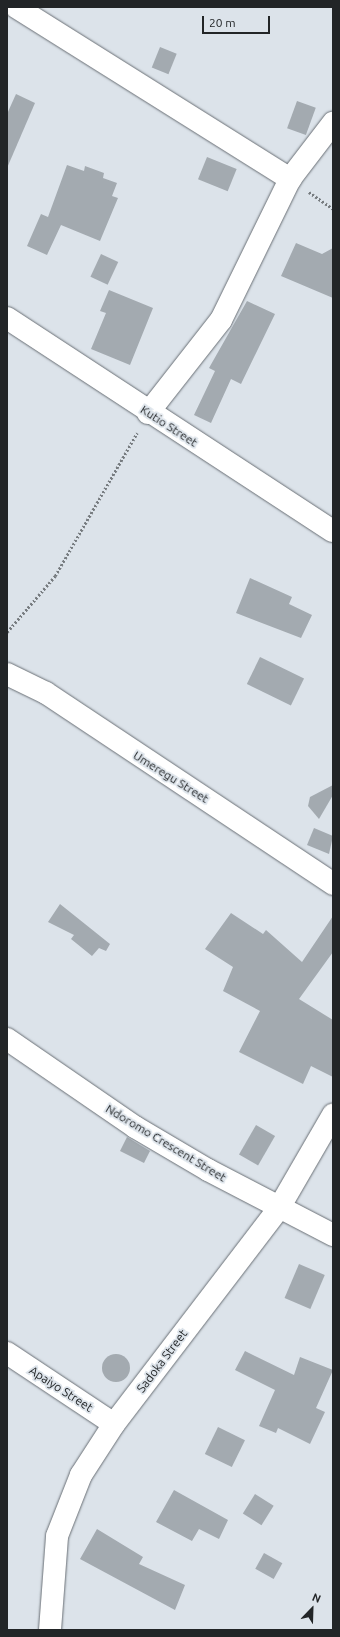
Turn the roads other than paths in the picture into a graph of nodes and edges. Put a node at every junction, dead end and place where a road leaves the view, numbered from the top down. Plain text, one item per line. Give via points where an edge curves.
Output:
1 (16, 7) edge
2 (333, 123) edge
3 (290, 179) junction
4 (7, 318) edge
5 (148, 413) junction
6 (333, 531) edge
7 (7, 674) edge
8 (333, 884) edge
9 (9, 1047) edge
10 (333, 1115) edge
11 (279, 1208) junction
12 (333, 1236) edge
13 (7, 1353) edge
14 (114, 1424) junction
15 (50, 1630) edge

1 - 3 street
2 - 3 street
3 - 5 street via 221,320
4 - 5 street, Kutio Street
5 - 6 street, Kutio Street
7 - 8 street, Umeregu Street via 46,693
9 - 11 street, Ndoromo Crescent Street via 136,1126
10 - 11 street, Sadoka Street
11 - 12 street, Ndoromo Crescent Street
11 - 14 street, Sadoka Street
13 - 14 street, Apaiyo Street
14 - 15 street, Sadoka Street via 81,1476 57,1536

